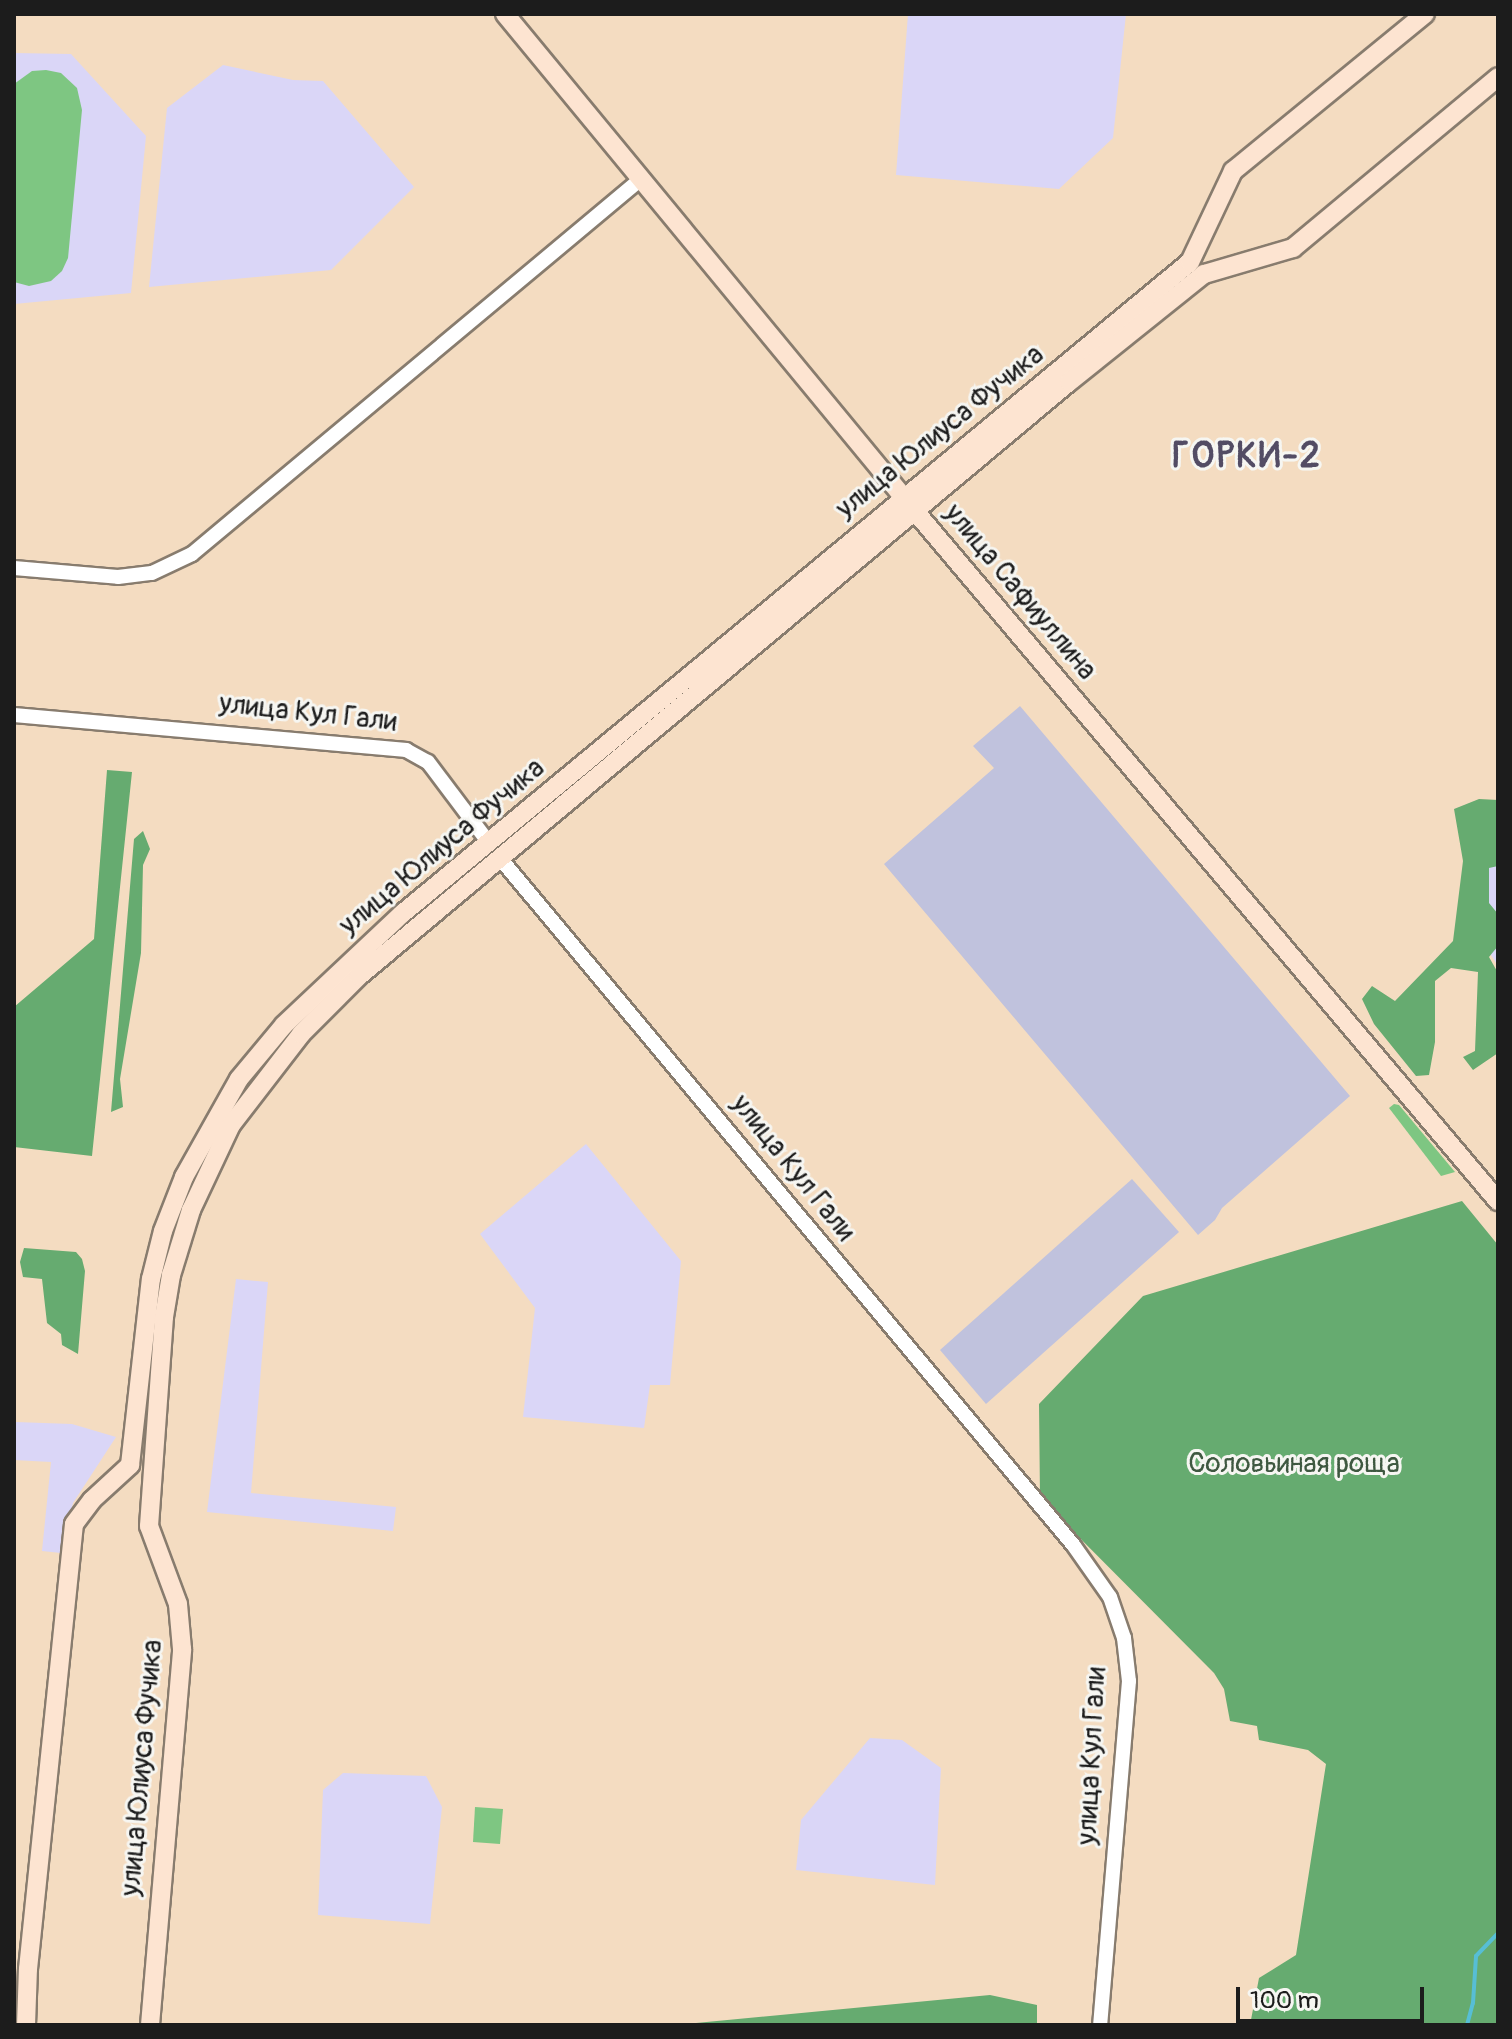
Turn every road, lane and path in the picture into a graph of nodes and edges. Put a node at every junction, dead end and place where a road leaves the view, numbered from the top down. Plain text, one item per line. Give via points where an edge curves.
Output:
1 (505, 14) edge
2 (1425, 14) edge
3 (1498, 77) edge
4 (641, 179) junction
5 (909, 503) junction
6 (14, 568) edge
7 (14, 715) edge
8 (494, 850) junction
9 (1498, 1201) edge
10 (131, 1462) junction
11 (149, 1499) junction
12 (26, 2025) edge
13 (150, 2025) edge
14 (1100, 2025) edge

1 - 4 main road, улица Сафиуллина
2 - 5 main road, улица Юлиуса Фучика via 1233,171 1190,262
3 - 5 main road, улица Юлиуса Фучика via 1293,248 1204,274
4 - 5 main road, улица Сафиуллина
4 - 6 street via 192,554 152,573 118,577
5 - 8 main road, улица Юлиуса Фучика
5 - 9 main road, улица Сафиуллина
7 - 8 street, улица Кул Гали via 406,750 428,762
8 - 10 main road, улица Юлиуса Фучика via 403,913 284,1025 239,1079 206,1132 163,1231 151,1279
8 - 11 main road, улица Юлиуса Фучика via 310,1025 231,1125 191,1210 171,1275
8 - 14 street, улица Кул Гали via 1074,1546 1110,1597 1124,1638 1129,1681
10 - 11 main road
10 - 12 main road via 74,1524
11 - 13 main road, улица Юлиуса Фучика via 151,1539 178,1604 182,1631

